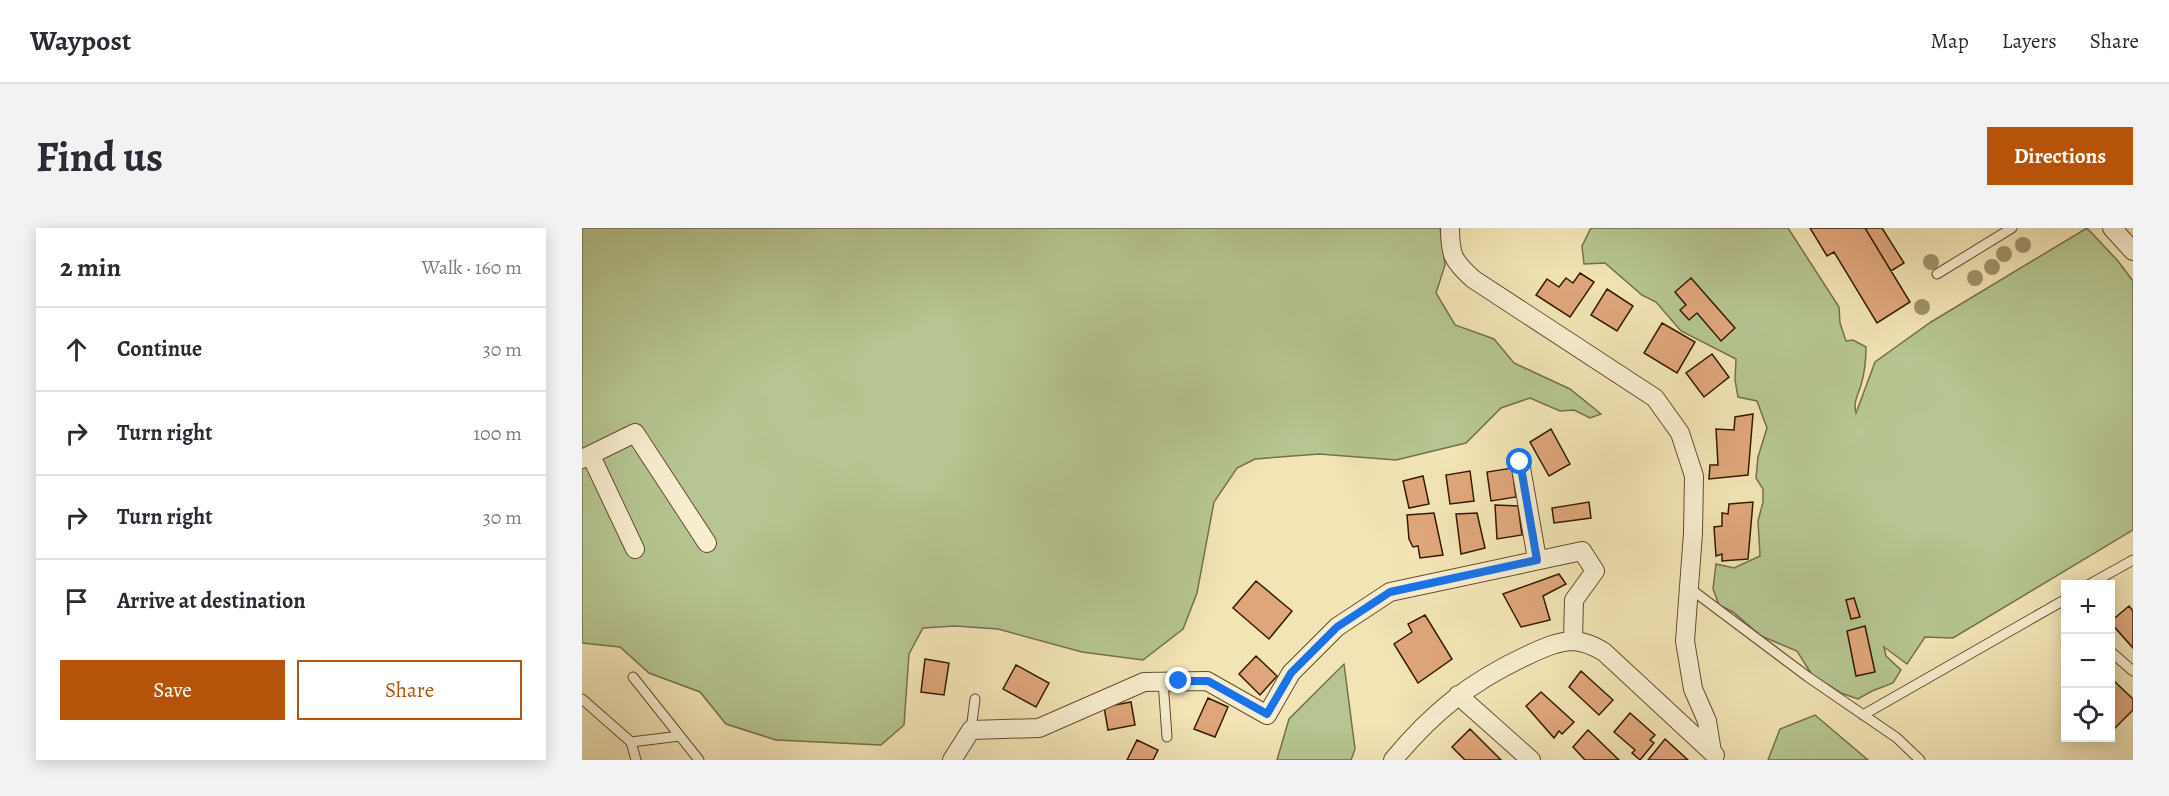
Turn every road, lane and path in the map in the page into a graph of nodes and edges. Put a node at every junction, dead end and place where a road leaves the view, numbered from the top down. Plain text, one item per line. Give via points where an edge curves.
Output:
1 (1450, 228) edge
2 (2012, 228) edge
3 (2112, 228) edge
4 (2133, 251) edge
5 (1937, 274) dead end
6 (587, 457) edge
7 (1520, 462) dead end
8 (707, 543) dead end
9 (635, 549) dead end
10 (1537, 560) junction
11 (2133, 560) edge
12 (2099, 580) edge
13 (1688, 587) junction
14 (2061, 601) edge
15 (1573, 641) junction
16 (2115, 655) edge
17 (2133, 671) edge
18 (633, 676) dead end
19 (1163, 681) junction
20 (1458, 695) junction
21 (582, 699) edge
22 (975, 699) dead end
23 (1863, 715) junction
24 (971, 730) junction
25 (680, 736) junction
26 (1167, 737) dead end
27 (631, 742) junction
28 (1716, 756) edge
29 (636, 760) edge
30 (699, 760) edge
31 (952, 760) edge
32 (1393, 760) edge
33 (1531, 760) edge
34 (1920, 760) edge

1 - 13 street via 1456,263 1473,279 1655,398 1680,433 1694,476
2 - 5 lane
3 - 4 street
6 - 8 street via 635,434
6 - 9 street
7 - 10 street
10 - 15 street via 1582,551 1595,571 1574,600
10 - 19 street via 1390,592 1337,627 1291,673 1267,714 1208,681
11 - 12 lane
13 - 23 lane
13 - 28 street via 1688,665
14 - 23 lane
15 - 20 street via 1530,654
15 - 28 street via 1604,652
16 - 17 lane
18 - 25 lane
19 - 24 street via 1144,682 1039,728
19 - 26 lane
20 - 32 street
20 - 33 street
21 - 27 lane
22 - 24 lane
23 - 34 lane via 1897,738
24 - 31 street
25 - 27 lane
25 - 30 lane
27 - 29 lane

